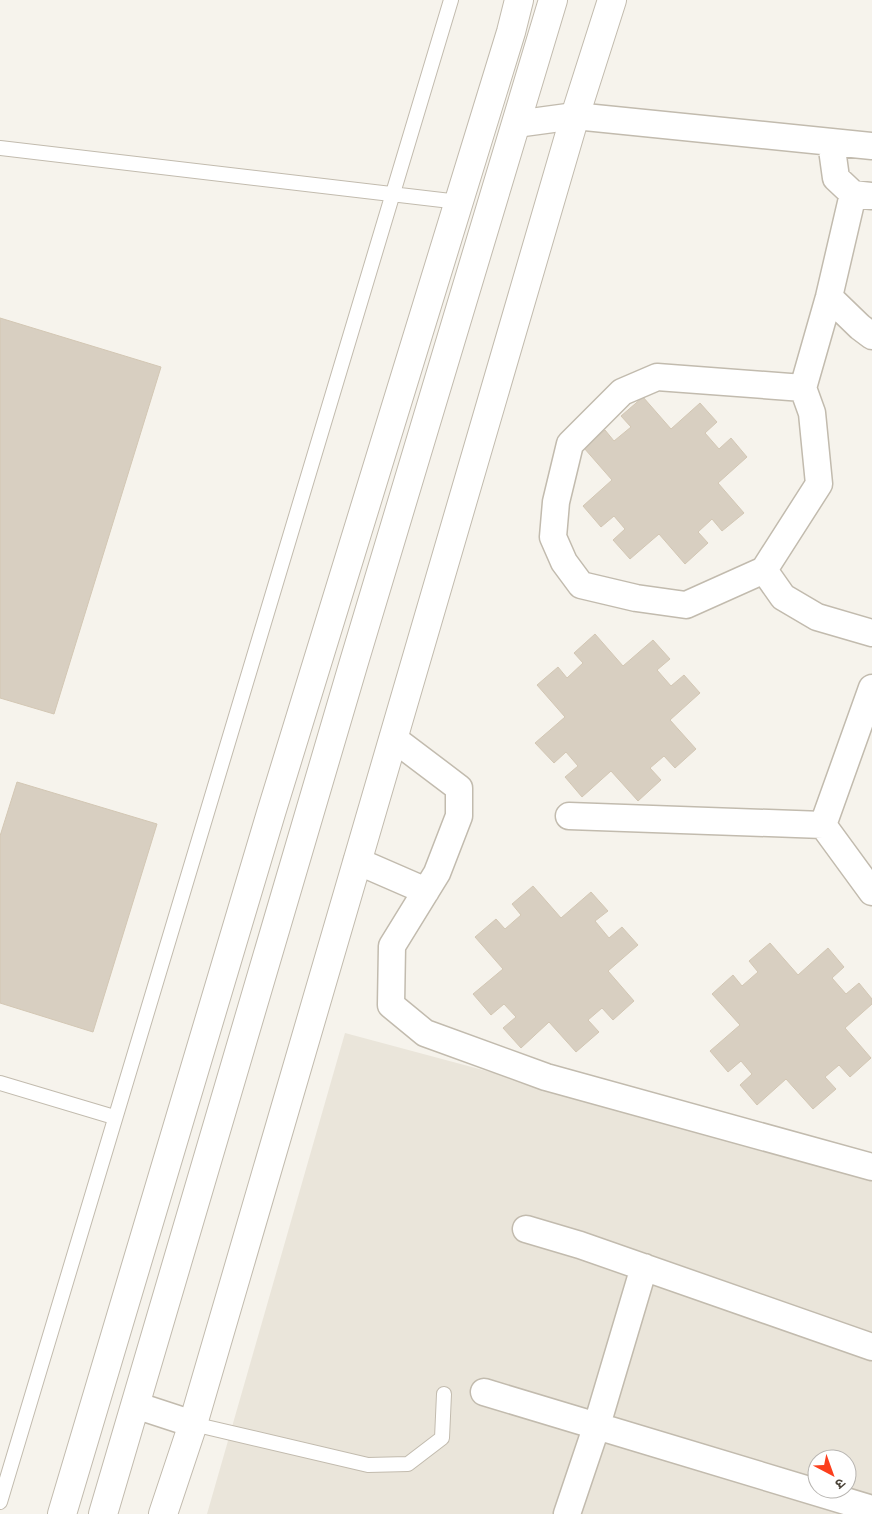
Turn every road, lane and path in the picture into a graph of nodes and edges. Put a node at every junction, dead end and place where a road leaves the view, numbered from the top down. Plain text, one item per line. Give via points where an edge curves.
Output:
1 (451, 0) edge
2 (519, 0) edge
3 (553, 0) edge
4 (612, 0) edge
5 (574, 116) junction
6 (516, 124) junction
7 (831, 142) junction
8 (872, 146) edge
9 (0, 148) edge
10 (394, 194) junction
11 (863, 195) edge
12 (459, 202) junction
13 (829, 297) junction
14 (872, 336) edge
15 (803, 388) junction
16 (764, 570) junction
17 (872, 633) edge
18 (872, 688) edge
19 (393, 738) junction
20 (569, 816) dead end
21 (823, 825) junction
22 (357, 861) junction
23 (426, 891) junction
24 (872, 892) edge
25 (0, 1083) edge
26 (114, 1117) junction
27 (872, 1167) edge
28 (526, 1229) dead end
29 (644, 1268) junction
30 (872, 1347) edge
31 (484, 1392) dead end
32 (444, 1394) dead end
33 (135, 1404) junction
34 (193, 1424) junction
35 (597, 1425) junction
36 (0, 1502) edge
37 (872, 1509) edge
38 (62, 1514) edge
39 (103, 1514) edge
40 (163, 1514) edge
41 (567, 1514) edge

1 - 10 lane
2 - 12 street
3 - 6 street
4 - 5 street
5 - 6 street
5 - 7 street
5 - 19 street
6 - 33 street
7 - 8 street
7 - 11 street via 836,178
9 - 10 lane
10 - 12 lane
10 - 26 lane
11 - 13 street
12 - 38 street via 268,822
13 - 14 street
13 - 15 street
15 - 16 street via 812,413 819,484
15 - 16 street via 656,377 622,392 570,444 556,502 553,537 564,562 581,585 686,605
16 - 17 street via 783,598 817,617
18 - 21 street
19 - 22 street
19 - 23 street via 459,788 459,816 437,874
20 - 21 street
21 - 24 street
22 - 23 street
22 - 34 street
23 - 27 street via 392,946 391,1005 425,1033 546,1077
25 - 26 lane
26 - 36 lane
28 - 29 street
29 - 30 street
29 - 35 street
31 - 35 street
32 - 34 lane via 442,1438 408,1464 368,1465
33 - 34 street
33 - 39 street
34 - 40 street
35 - 37 street
35 - 41 street

